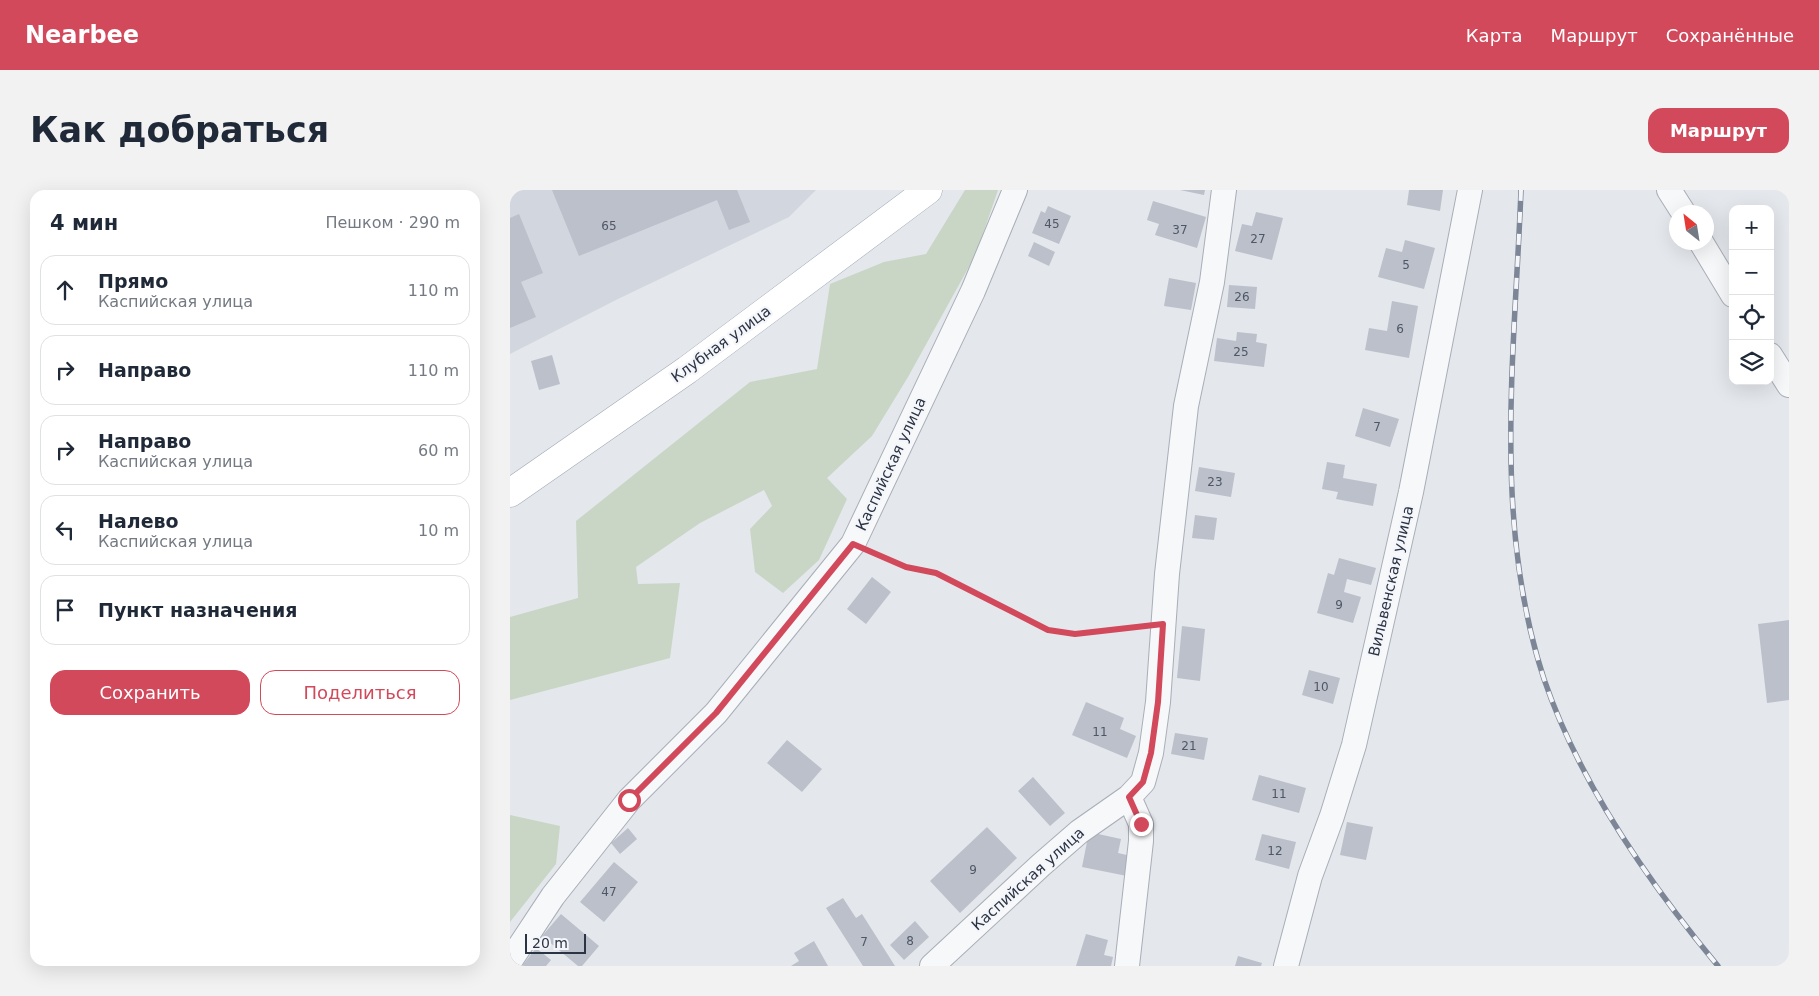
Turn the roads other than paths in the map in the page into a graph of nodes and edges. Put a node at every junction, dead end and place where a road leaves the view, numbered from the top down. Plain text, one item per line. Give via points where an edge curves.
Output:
1 (928, 190) edge
2 (1015, 190) edge
3 (1224, 190) edge
4 (1470, 190) edge
5 (1669, 190) edge
6 (1679, 205) edge
7 (1706, 250) edge
8 (1729, 288) edge
9 (1774, 361) edge
10 (1789, 385) edge
11 (510, 493) edge
12 (1129, 797) junction
13 (510, 961) edge
14 (932, 966) edge
15 (1127, 966) edge
16 (1286, 966) edge

1 - 11 main road, Клубная улица via 687,370
2 - 13 street, Каспийская улица via 973,291 853,544 716,713 629,800 553,896
3 - 12 street, Каспийская улица via 1212,282 1186,406 1151,753 1143,782
4 - 16 street, Вильвенская улица via 1411,492 1354,745 1310,876
5 - 6 street
7 - 8 street
9 - 10 street
12 - 14 street, Каспийская улица via 1079,832
12 - 15 street via 1141,824 1142,841

